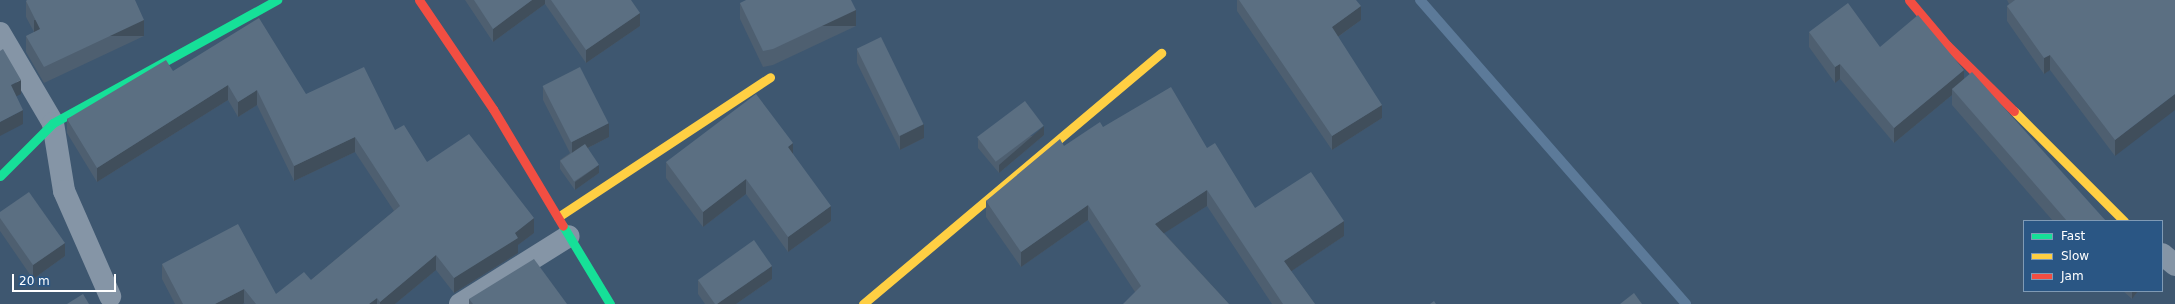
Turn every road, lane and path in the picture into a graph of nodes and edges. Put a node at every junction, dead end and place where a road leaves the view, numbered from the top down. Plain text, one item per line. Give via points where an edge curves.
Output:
1 (277, 0) edge
2 (419, 0) edge
3 (1909, 0) edge
4 (0, 33) edge
5 (1161, 53) dead end
6 (770, 78) dead end
7 (53, 123) junction
8 (0, 176) edge
9 (558, 216) junction
10 (2123, 220) edge
11 (569, 236) junction
12 (2163, 255) edge
13 (2175, 265) edge
14 (110, 296) dead end
15 (460, 304) edge
16 (610, 304) edge
17 (863, 304) edge

1 - 7 street
2 - 9 street via 493,108
3 - 10 street via 1947,45
4 - 7 street
5 - 17 street
6 - 9 street
7 - 8 street
7 - 14 street via 64,191
9 - 11 street
11 - 15 street
11 - 16 street
12 - 13 street

